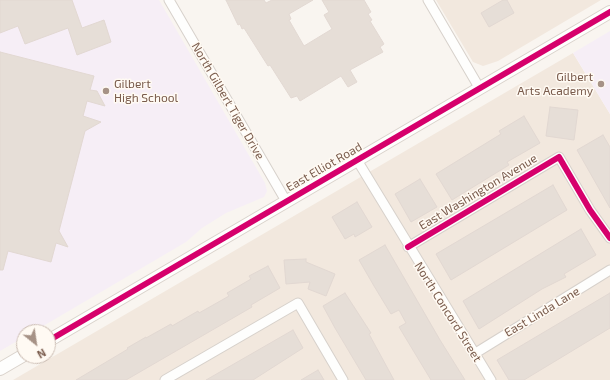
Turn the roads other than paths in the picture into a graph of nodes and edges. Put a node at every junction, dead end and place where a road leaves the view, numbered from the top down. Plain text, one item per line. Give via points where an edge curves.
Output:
1 (169, 0) edge
2 (428, 0) edge
3 (610, 12) edge
4 (480, 89) junction
5 (356, 160) junction
6 (286, 201) junction
7 (610, 238) edge
8 (408, 246) junction
9 (610, 270) edge
10 (56, 336) edge
11 (474, 354) junction
12 (16, 360) edge
13 (0, 369) edge
14 (165, 380) edge
15 (343, 380) edge
16 (491, 380) edge

1 - 6 street, North Gilbert Tiger Drive
2 - 4 street
3 - 4 main road, East Elliot Road
4 - 5 main road, East Elliot Road
5 - 6 main road, East Elliot Road
5 - 8 street, North Concord Street
6 - 10 main road, East Elliot Road
7 - 8 street, East Washington Avenue via 590,210 559,157
8 - 11 street, North Concord Street
9 - 11 street, East Linda Lane
11 - 16 street, North Concord Street
12 - 13 main road
14 - 15 street via 298,303

